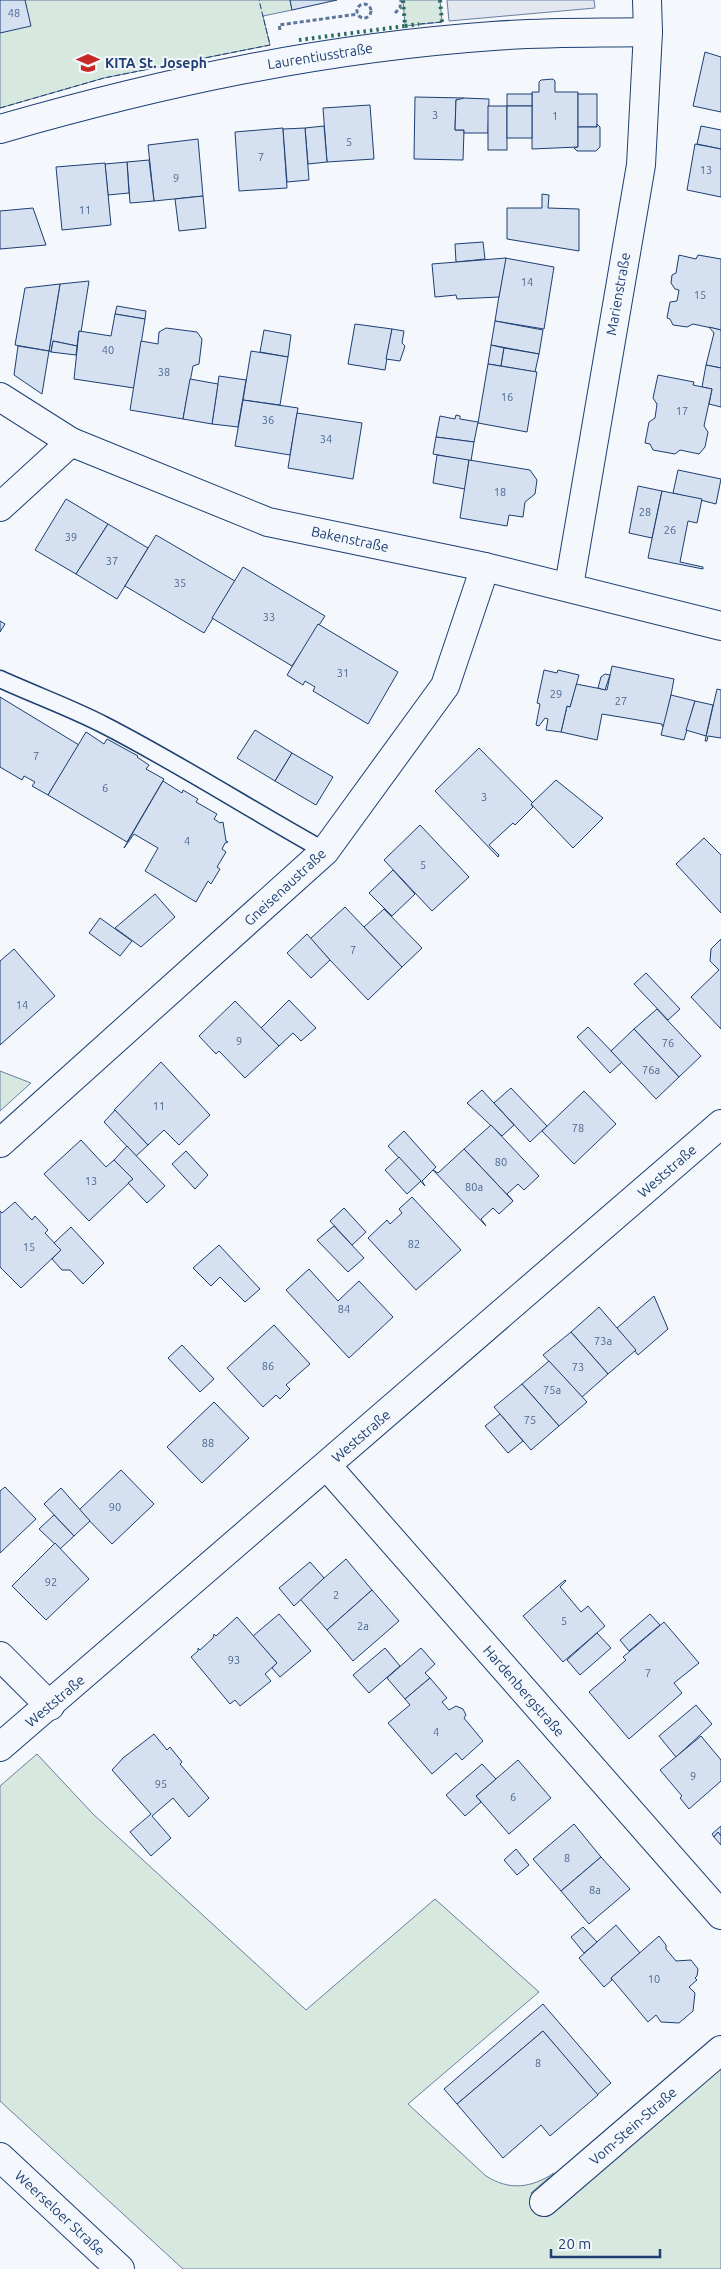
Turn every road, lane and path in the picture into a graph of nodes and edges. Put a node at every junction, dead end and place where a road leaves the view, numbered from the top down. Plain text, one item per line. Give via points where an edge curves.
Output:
1 (647, 0) edge
2 (358, 14) junction
3 (347, 15) dead end
4 (648, 32) junction
5 (0, 129) edge
6 (0, 397) edge
7 (71, 442) junction
8 (0, 507) edge
9 (485, 567) junction
10 (568, 586) junction
11 (721, 626) edge
12 (0, 680) edge
13 (325, 851) junction
14 (721, 1124) edge
15 (0, 1143) edge
16 (327, 1466) junction
17 (0, 1656) edge
18 (50, 1706) junction
19 (0, 1747) edge
20 (721, 1915) edge
21 (721, 2050) edge
22 (0, 2157) edge
23 (544, 2202) dead end
24 (120, 2269) edge

1 - 4 street, Marienstraße
2 - 2 path via 368,17 371,13 368,4 361,4
2 - 3 path
4 - 5 street, Laurentiusstraße via 494,36 308,57 222,72 101,100
4 - 10 street, Marienstraße via 641,165
6 - 7 street, Bakenstraße
7 - 8 street
7 - 9 street, Bakenstraße via 268,522
9 - 10 street, Bakenstraße
9 - 13 street, Gneisenaustraße via 445,686
10 - 11 street, Bakenstraße
12 - 13 lane via 103,724
13 - 15 street, Gneisenaustraße
14 - 16 street, Weststraße
16 - 18 street, Weststraße
16 - 20 street, Hardenbergstraße
17 - 18 street
18 - 19 street, Weststraße
21 - 23 street, Vom-Stein-Straße
22 - 24 street, Weerseloer Straße

